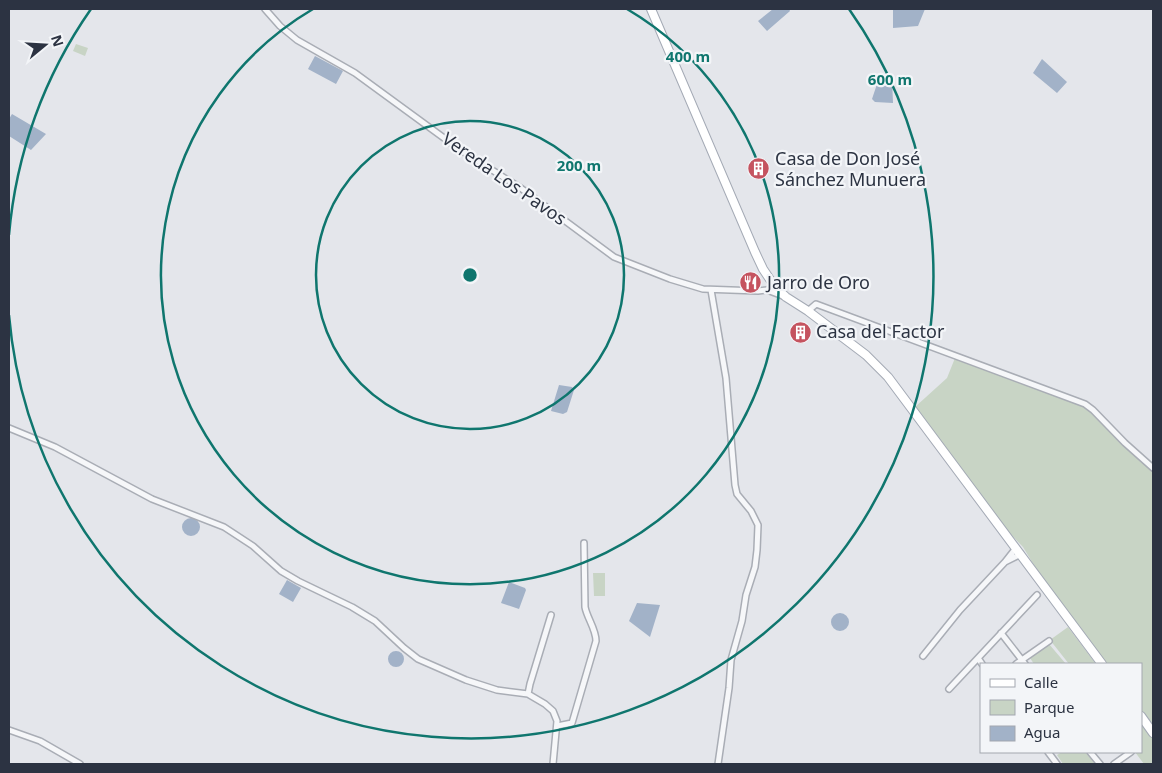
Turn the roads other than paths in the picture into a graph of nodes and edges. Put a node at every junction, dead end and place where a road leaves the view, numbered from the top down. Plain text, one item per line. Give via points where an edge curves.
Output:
1 (265, 9) edge
2 (651, 9) edge
3 (775, 286) junction
4 (711, 290) junction
5 (767, 290) junction
6 (786, 297) junction
7 (808, 311) junction
8 (9, 428) edge
9 (1153, 468) edge
10 (584, 543) dead end
11 (1018, 551) junction
12 (1037, 594) dead end
13 (551, 615) dead end
14 (1001, 633) junction
15 (1049, 641) dead end
16 (923, 656) dead end
17 (978, 658) junction
18 (1023, 662) edge
19 (981, 663) edge
20 (1101, 663) edge
21 (949, 688) dead end
22 (528, 694) junction
23 (1142, 717) edge
24 (557, 726) junction
25 (9, 730) edge
26 (1153, 733) edge
27 (1051, 753) edge
28 (1091, 753) edge
29 (1130, 753) edge
30 (80, 764) edge
31 (553, 764) edge
32 (718, 764) edge
33 (1057, 764) edge
34 (1100, 764) edge
35 (1114, 764) edge

1 - 4 street, Vereda Los Pavos via 297,40 355,72 459,149 522,188 614,257 670,279
2 - 3 main road via 755,252
3 - 5 street
3 - 6 main road
4 - 5 street, Vereda Los Pavos
4 - 32 street via 726,378 735,485 758,528 755,568 731,660
5 - 6 street
6 - 7 main road
7 - 9 street via 816,304 1085,404
7 - 11 main road via 866,355 888,377
8 - 22 street via 55,447 152,499 224,527 298,582 375,621 418,659 483,686
10 - 24 street via 586,616 596,641 572,723
11 - 16 street via 960,610
11 - 20 main road via 1019,546 1036,575
12 - 14 street
13 - 22 street
14 - 17 street
14 - 18 street
15 - 18 street
17 - 19 street
17 - 21 street
22 - 24 street via 549,707
23 - 26 main road
24 - 31 street
25 - 30 street via 40,741
27 - 33 street
28 - 34 street
29 - 35 street

